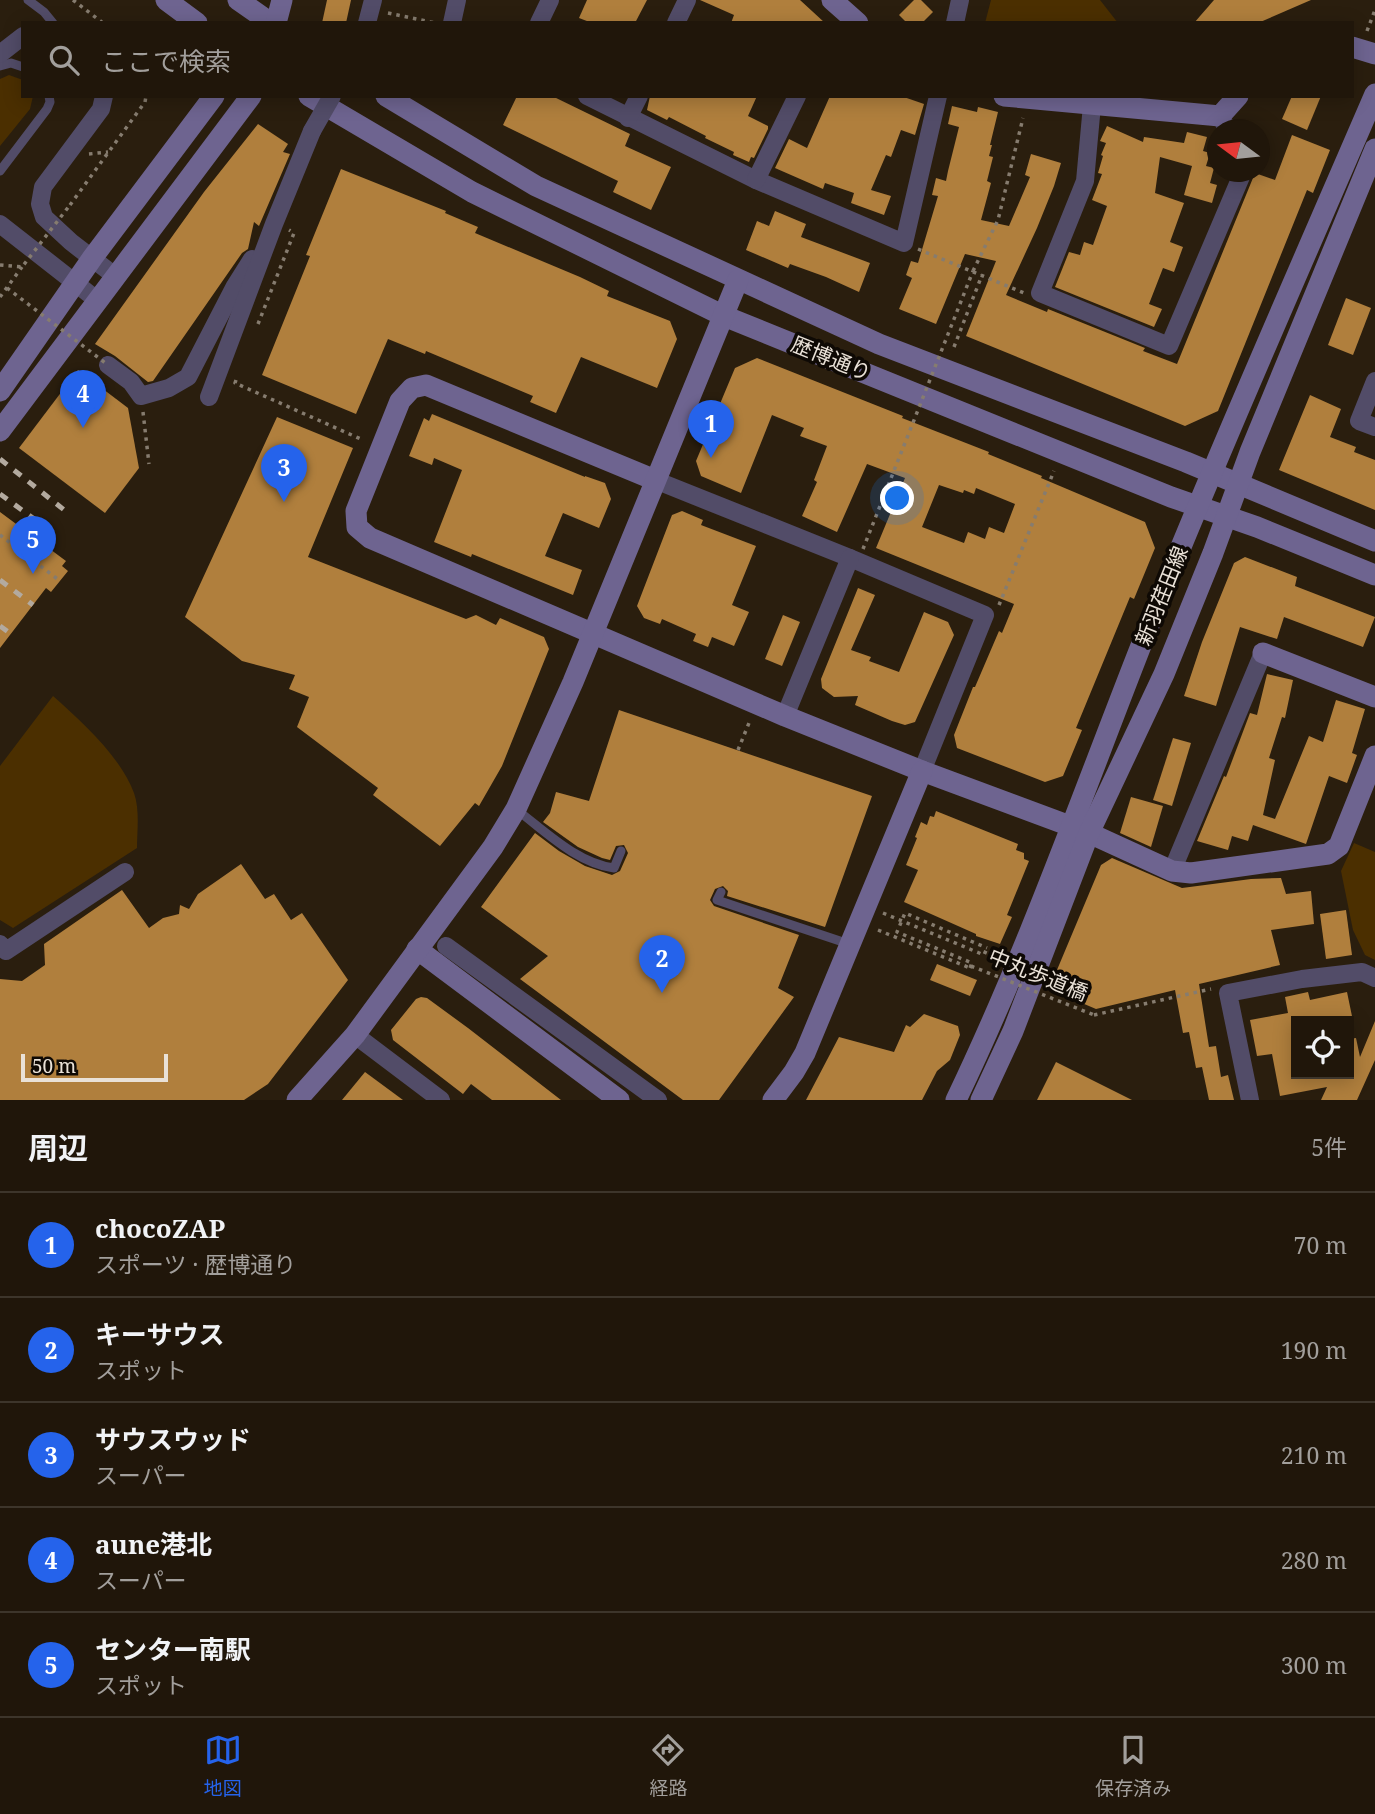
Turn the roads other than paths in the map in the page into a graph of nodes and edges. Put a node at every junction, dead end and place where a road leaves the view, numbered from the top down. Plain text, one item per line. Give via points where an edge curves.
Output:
1 (28, 0) edge
2 (166, 0) edge
3 (238, 0) edge
4 (282, 0) edge
5 (457, 0) edge
6 (550, 0) edge
7 (687, 0) edge
8 (832, 0) edge
9 (960, 0) edge
10 (378, 6) edge
11 (51, 21) edge
12 (194, 21) edge
13 (271, 21) edge
14 (275, 21) edge
15 (368, 21) edge
16 (452, 21) edge
17 (539, 21) edge
18 (677, 21) edge
19 (856, 21) edge
20 (955, 21) edge
21 (21, 38) edge
22 (1356, 38) edge
23 (0, 54) edge
24 (1375, 54) edge
25 (0, 66) edge
26 (21, 67) edge
27 (1375, 94) edge
28 (49, 98) edge
29 (104, 98) edge
30 (212, 98) edge
31 (249, 98) edge
32 (312, 98) edge
33 (331, 98) edge
34 (389, 98) edge
35 (591, 98) edge
36 (638, 98) edge
37 (796, 98) edge
38 (938, 98) edge
39 (1020, 98) edge
40 (1237, 98) edge
41 (1092, 105) junction
42 (628, 118) junction
43 (1226, 119) edge
44 (1207, 121) edge
45 (1375, 149) edge
46 (0, 171) edge
47 (756, 180) junction
48 (1239, 182) edge
49 (274, 224) junction
50 (0, 225) edge
51 (93, 257) junction
52 (115, 276) junction
53 (738, 280) junction
54 (77, 283) junction
55 (97, 300) junction
56 (723, 316) junction
57 (108, 365) road end
58 (1375, 381) edge
59 (0, 391) edge
60 (209, 397) dead end
61 (1375, 427) edge
62 (0, 431) edge
63 (1213, 473) junction
64 (655, 480) junction
65 (1238, 483) junction
66 (1199, 506) junction
67 (1227, 517) junction
68 (1375, 541) edge
69 (856, 554) junction
70 (1375, 575) edge
71 (592, 634) junction
72 (1263, 653) joint
73 (1375, 697) edge
74 (785, 716) junction
75 (1375, 756) edge
76 (922, 771) junction
77 (516, 809) junction
78 (1080, 830) junction
79 (621, 851) dead end
80 (1172, 871) junction
81 (125, 872) dead end
82 (721, 892) dead end
83 (0, 944) edge
84 (849, 944) junction
85 (446, 946) dead end
86 (417, 950) junction
87 (1375, 978) edge
88 (355, 1035) junction
89 (607, 1097) edge
90 (297, 1100) edge
91 (441, 1100) edge
92 (658, 1100) edge
93 (773, 1100) edge
94 (956, 1100) edge
95 (981, 1100) edge
96 (1250, 1100) edge

1 - 11 lane
2 - 12 street
3 - 13 street
4 - 14 street
5 - 16 street
6 - 17 street
7 - 18 street
8 - 19 street
9 - 20 street
10 - 15 street
21 - 23 street
22 - 24 street
25 - 26 lane via 11,63
27 - 63 street, 新羽荏田線
28 - 46 lane via 47,109
29 - 51 street via 101,109 43,187 40,204 44,217
30 - 51 street
31 - 52 street
32 - 56 street, 歴博通り via 472,192
33 - 49 street, bridge via 312,131
34 - 53 street, 歴博通り via 536,186
35 - 42 street
36 - 42 street
37 - 47 street
38 - 47 street via 904,243
39 - 41 street
40 - 43 street
41 - 44 street
41 - 48 street via 1085,181 1040,293 1170,346
42 - 47 street
45 - 65 street, 新羽荏田線
49 - 57 street via 235,286 188,377 141,396
49 - 60 street
50 - 54 street
51 - 52 street
51 - 54 street
52 - 55 street
53 - 56 street
53 - 63 street, 歴博通り via 879,344
54 - 55 street
54 - 59 street
55 - 62 street
56 - 64 street
56 - 66 street, 歴博通り
58 - 61 street via 1359,421
63 - 65 street, 歴博通り
63 - 66 street, 新羽荏田線
64 - 69 street
64 - 71 street
64 - 71 street via 426,386 412,388 400,401 356,511 357,527 370,538
65 - 67 street, 新羽荏田線
65 - 68 street, 歴博通り
66 - 67 street, 歴博通り
66 - 78 street, 新羽荏田線 via 1144,637
67 - 70 street, 歴博通り
67 - 78 street, 新羽荏田線 via 1164,674
69 - 74 street
69 - 76 street via 985,615
71 - 74 street
71 - 77 street
72 - 73 street
72 - 80 street
74 - 76 street
75 - 80 street via 1339,846 1328,854 1191,873
76 - 78 street
76 - 84 street
77 - 79 lane via 592,862 614,867
77 - 86 street
78 - 80 street
78 - 94 street, 新羽荏田線 via 1058,865
78 - 95 street, 新羽荏田線 via 1013,1031
81 - 83 street via 6,951
82 - 84 lane via 717,900
84 - 93 street via 805,1052
85 - 92 street
86 - 88 street
86 - 89 street
87 - 96 street via 1362,972 1228,993
88 - 90 street
88 - 91 street

